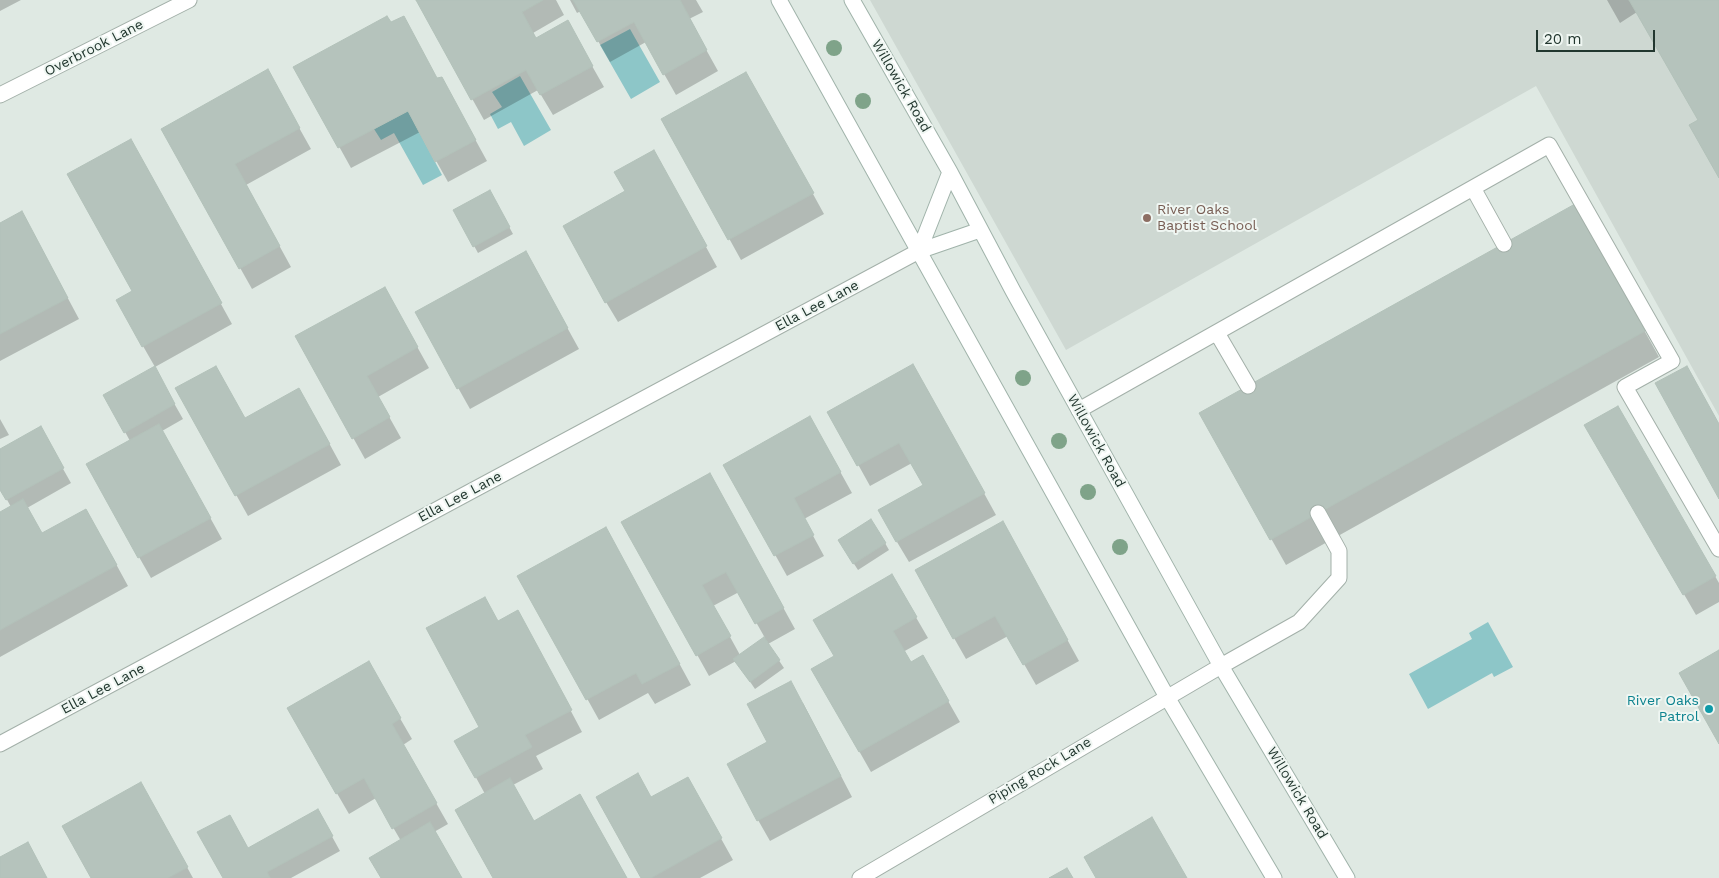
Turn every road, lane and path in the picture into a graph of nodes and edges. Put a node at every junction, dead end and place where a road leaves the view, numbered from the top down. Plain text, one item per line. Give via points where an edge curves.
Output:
1 (189, 0) edge
2 (779, 0) edge
3 (852, 0) edge
4 (0, 95) edge
5 (950, 172) junction
6 (1473, 188) junction
7 (980, 230) junction
8 (1504, 244) dead end
9 (920, 251) junction
10 (1218, 333) junction
11 (1248, 386) dead end
12 (1079, 410) junction
13 (1318, 513) dead end
14 (1719, 549) edge
15 (1221, 666) junction
16 (1166, 696) junction
17 (0, 744) edge
18 (860, 878) edge
19 (1274, 878) edge
20 (1347, 878) edge

1 - 4 main road, Overbrook Lane
2 - 9 main road
3 - 5 main road, Willowick Road
5 - 7 main road, Willowick Road
5 - 9 main road
6 - 8 main road
6 - 10 main road
6 - 14 main road via 1549,145 1672,361 1626,387
7 - 9 main road, Ella Lee Lane
7 - 12 main road, Willowick Road
9 - 16 main road
9 - 17 main road, Ella Lee Lane
10 - 11 main road
10 - 12 main road
12 - 15 main road, Willowick Road
13 - 15 main road, Piping Rock Lane via 1339,551 1339,578 1299,622
15 - 16 main road, Piping Rock Lane
15 - 20 main road, Willowick Road
16 - 18 main road, Piping Rock Lane
16 - 19 main road

